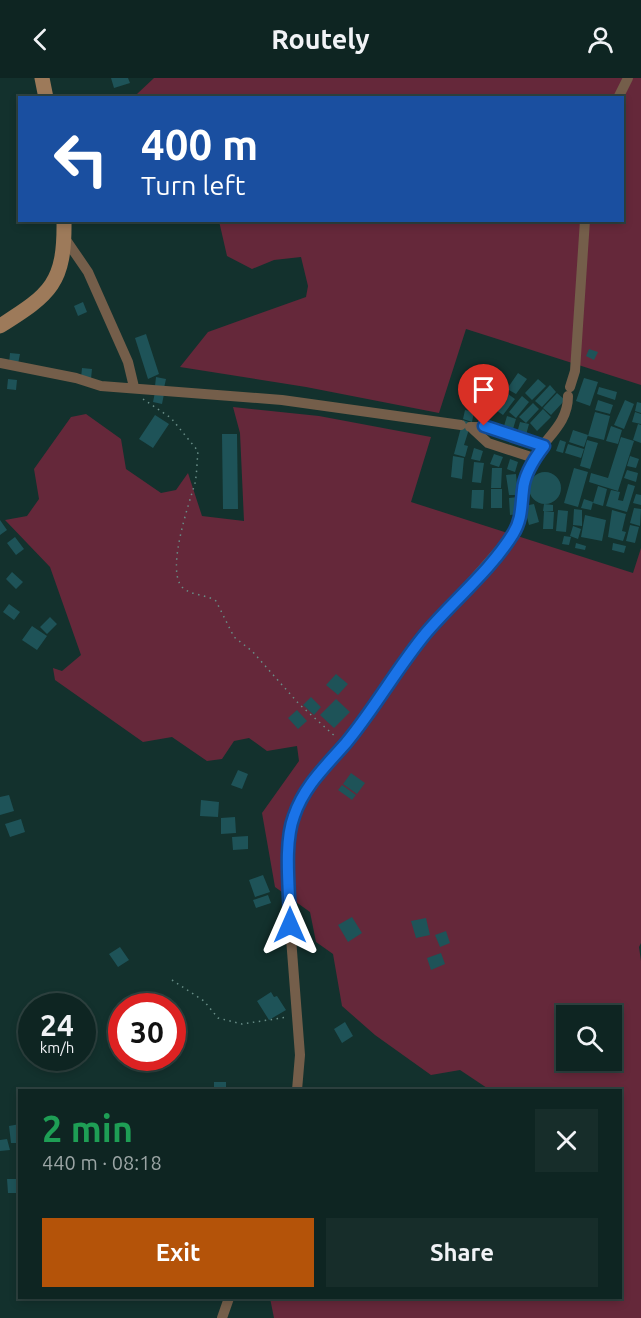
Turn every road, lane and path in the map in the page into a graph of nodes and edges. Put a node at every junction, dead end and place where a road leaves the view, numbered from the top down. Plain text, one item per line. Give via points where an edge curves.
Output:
1 (42, 78) edge
2 (628, 78) edge
3 (46, 96) edge
4 (619, 96) edge
5 (64, 222) edge
6 (585, 222) edge
7 (64, 237) junction
8 (0, 326) edge
9 (0, 363) edge
10 (134, 387) junction
11 (468, 427) junction
12 (544, 446) junction
13 (534, 458) junction
14 (345, 744) junction
15 (172, 980) dead end
16 (298, 1016) junction
17 (297, 1089) edge
18 (229, 1299) edge
19 (222, 1318) edge

1 - 3 main road
2 - 4 street
5 - 7 main road
6 - 12 street via 575,371 565,417
7 - 8 main road via 63,258 50,290
7 - 10 street via 88,272 128,362
9 - 10 street via 101,386
10 - 11 street via 282,400
10 - 14 path via 143,399 177,423 198,451 196,480 178,548 181,586 216,601 234,638 252,651 299,704
11 - 12 street via 492,427
11 - 13 street via 481,440
12 - 13 street
13 - 14 street via 514,533 424,636
14 - 16 street via 320,769 293,817 289,840 290,925
15 - 16 path via 204,1001 218,1018 242,1024
16 - 17 street
18 - 19 street

